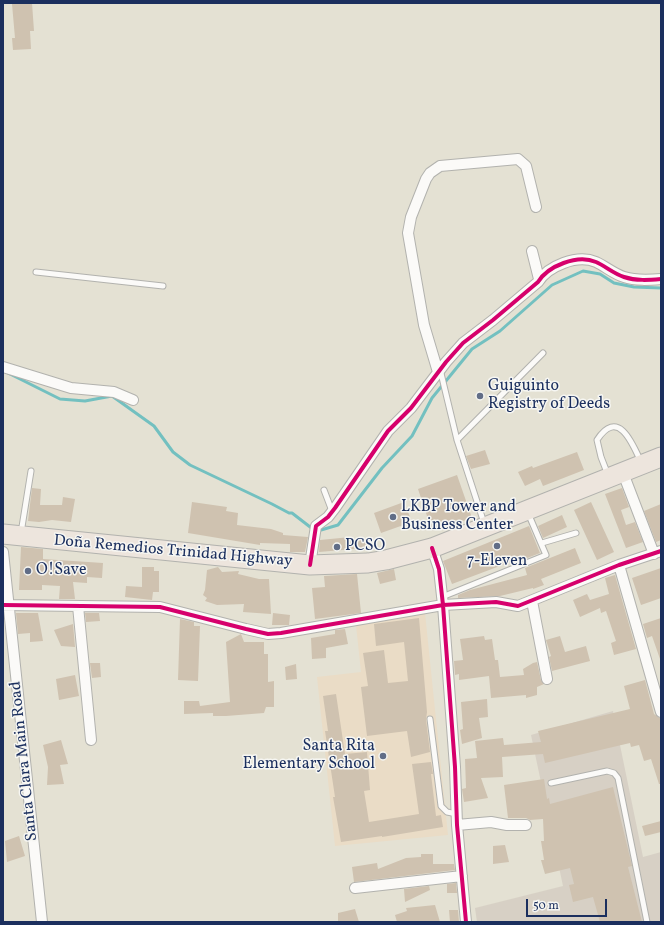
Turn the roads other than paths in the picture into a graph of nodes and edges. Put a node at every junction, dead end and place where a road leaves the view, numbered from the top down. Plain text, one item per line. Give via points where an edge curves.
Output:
1 (536, 207) dead end
2 (532, 251) dead end
3 (36, 272) dead end
4 (539, 279) junction
5 (661, 279) edge
6 (163, 286) dead end
7 (543, 354) dead end
8 (3, 367) edge
9 (440, 373) junction
10 (132, 400) dead end
11 (457, 440) junction
12 (661, 457) edge
13 (642, 464) junction
14 (31, 471) dead end
15 (616, 475) junction
16 (324, 490) dead end
17 (527, 510) junction
18 (332, 511) junction
19 (485, 525) junction
20 (576, 533) dead end
21 (12, 535) edge
22 (542, 544) junction
23 (432, 548) junction
24 (3, 552) edge
25 (658, 553) edge
26 (310, 565) junction
27 (619, 565) junction
28 (442, 601) junction
29 (532, 601) junction
30 (6, 605) edge
31 (78, 606) junction
32 (547, 679) dead end
33 (661, 712) edge
34 (430, 719) dead end
35 (91, 740) dead end
36 (551, 783) dead end
37 (457, 820) junction
38 (526, 825) dead end
39 (462, 876) junction
40 (356, 888) dead end
41 (42, 922) edge
42 (466, 922) edge
43 (647, 922) edge

1 - 9 street via 526,166 518,159 440,166 426,179 411,217 408,233 424,325
2 - 4 street
3 - 6 lane
4 - 5 street via 543,274 568,261 584,259 595,261 623,277 648,281
4 - 9 street via 463,343
7 - 11 lane
8 - 10 street via 71,388 114,392
9 - 11 lane
9 - 18 street via 388,431
11 - 19 lane
12 - 13 highway, Doña Remedios Trinidad Highway
13 - 15 highway, Doña Remedios Trinidad Highway
13 - 15 lane via 629,436 622,429 614,428 603,432 597,440 601,457
14 - 21 lane
15 - 17 highway, Doña Remedios Trinidad Highway
15 - 25 street
16 - 18 lane
17 - 19 highway, Doña Remedios Trinidad Highway
17 - 22 lane
18 - 26 street via 316,526
19 - 23 highway, Doña Remedios Trinidad Highway
20 - 22 lane
21 - 26 highway, Doña Remedios Trinidad Highway
22 - 28 lane via 546,555
23 - 26 highway, Doña Remedios Trinidad Highway via 386,560
23 - 28 street via 439,569
24 - 30 street, Santa Clara Main Road
25 - 27 street
27 - 29 street
27 - 33 street
28 - 29 street via 496,602 518,606
28 - 31 street via 268,634 160,607
28 - 37 street
29 - 32 street
30 - 31 street
30 - 41 street, Santa Clara Main Road
31 - 35 street
34 - 37 lane via 441,806
36 - 43 lane via 607,771 614,773 618,778
37 - 38 street
37 - 39 street
39 - 40 street
39 - 42 street

